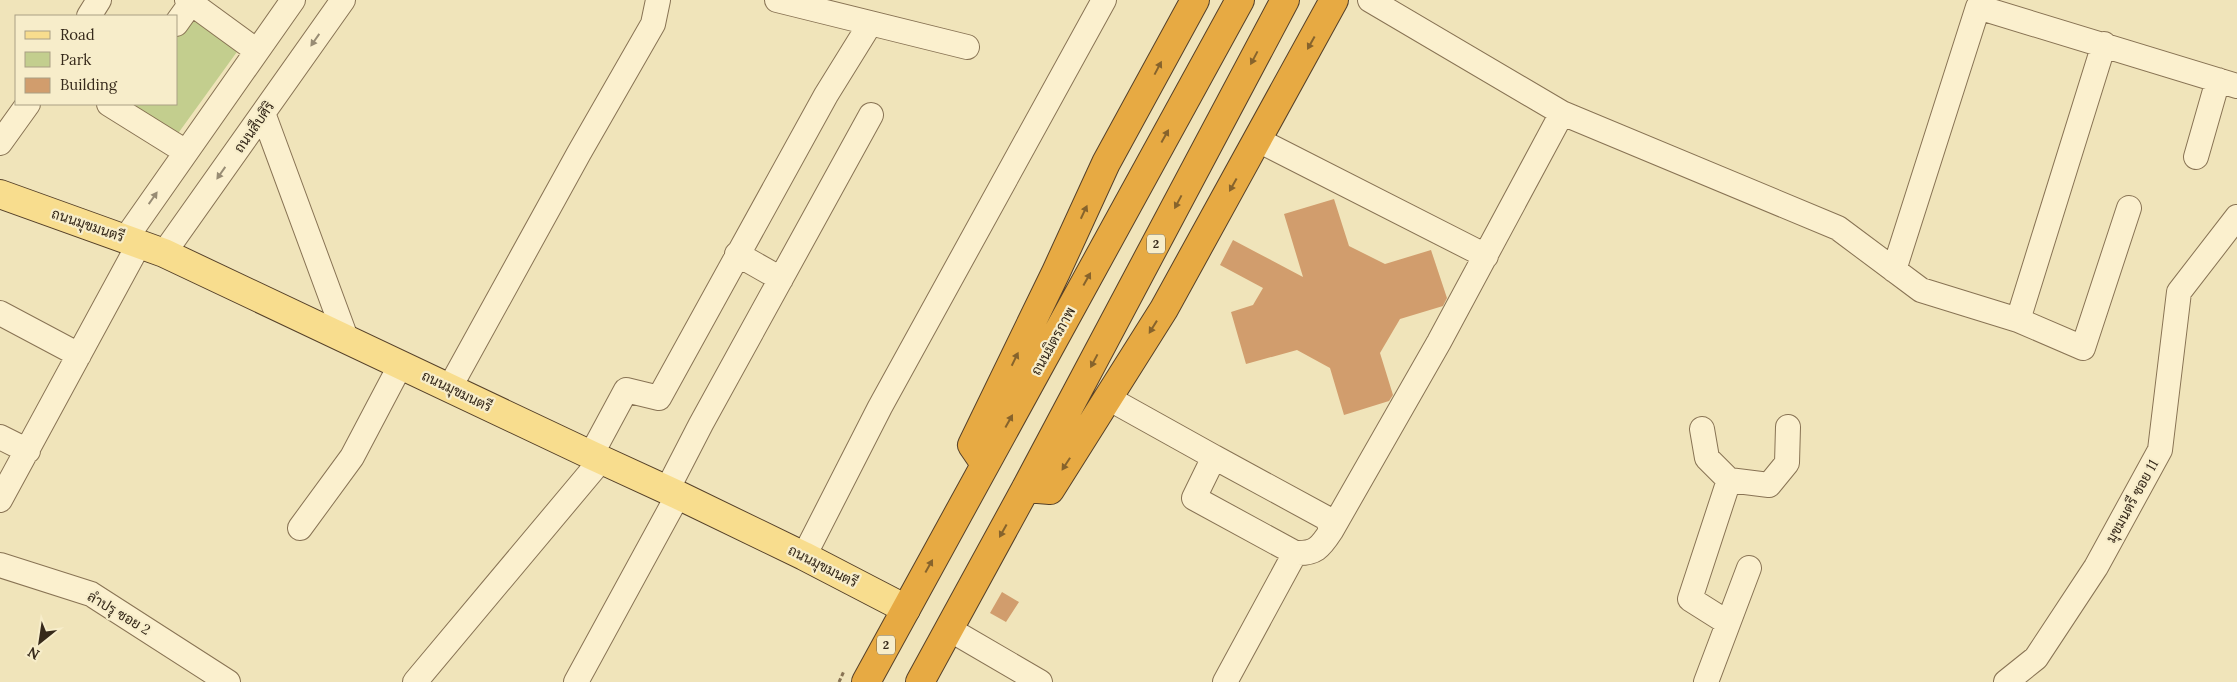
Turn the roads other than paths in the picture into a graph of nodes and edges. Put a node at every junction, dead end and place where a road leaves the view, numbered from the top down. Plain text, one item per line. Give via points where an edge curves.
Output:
1 (99, 0) edge
2 (293, 0) edge
3 (343, 0) edge
4 (658, 0) edge
5 (777, 0) edge
6 (1104, 0) edge
7 (1195, 0) edge
8 (1240, 0) edge
9 (1285, 0) edge
10 (1334, 0) edge
11 (1370, 0) edge
12 (189, 1) edge
13 (90, 15) edge
14 (178, 20) edge
15 (870, 24) junction
16 (2104, 44) junction
17 (968, 47) dead end
18 (257, 51) junction
19 (2228, 83) edge
20 (27, 105) edge
21 (117, 106) edge
22 (263, 113) junction
23 (1562, 113) junction
24 (871, 115) dead end
25 (1258, 140) junction
26 (0, 142) edge
27 (186, 152) junction
28 (2196, 157) dead end
29 (0, 194) edge
30 (2129, 208) dead end
31 (2237, 216) edge
32 (132, 241) junction
33 (164, 253) junction
34 (737, 254) junction
35 (1486, 256) junction
36 (1894, 270) junction
37 (781, 279) junction
38 (0, 313) edge
39 (2018, 320) junction
40 (346, 338) junction
41 (79, 355) junction
42 (401, 364) junction
43 (450, 387) junction
44 (1108, 398) junction
45 (1788, 427) dead end
46 (1702, 429) dead end
47 (0, 437) edge
48 (28, 451) junction
49 (1214, 457) junction
50 (596, 458) junction
51 (985, 464) junction
52 (1729, 480) junction
53 (1026, 488) junction
54 (673, 492) junction
55 (0, 500) edge
56 (300, 528) dead end
57 (1331, 531) junction
58 (1295, 553) junction
59 (804, 556) junction
60 (0, 565) edge
61 (1749, 568) dead end
62 (906, 609) junction
63 (1728, 623) junction
64 (949, 628) junction
65 (855, 676) edge
66 (228, 682) edge
67 (415, 682) edge
68 (576, 682) edge
69 (920, 682) edge
70 (1040, 682) edge
71 (1225, 682) edge
72 (1706, 682) edge
73 (2006, 682) edge

1 - 13 street
2 - 18 street
3 -> 22 street, ถนนสืบศิริ
4 - 43 street via 653,24
5 - 15 street
6 - 59 street via 880,407
51 -> 7 highway via 972,445 1106,163
51 -> 8 highway, ถนนมิตรภาพ / 2
9 -> 53 highway, 2
10 -> 25 highway
11 - 23 street
12 - 14 street
12 - 18 street
15 - 17 street
15 - 34 street via 826,95
16 - 19 street
16 - 36 street via 1978,7
16 - 39 street
18 - 27 street
19 - 28 street
20 - 26 street
21 - 27 street
22 -> 33 street, ถนนสืบศิริ
22 - 40 street
23 - 35 street
23 - 36 street via 1838,228
24 - 37 street
25 - 35 street
25 -> 44 highway via 1164,309
32 -> 27 street
29 - 32 main road, ถนนมุขมนตรี
30 - 39 street via 2083,348
31 - 73 street, มุขมนตรี ซอย 11 via 2179,292 2160,450 2096,567 2036,658
32 - 33 main road, ถนนมุขมนตรี
32 - 41 street
33 - 40 main road, ถนนมุขมนตรี
34 - 37 street
34 - 50 street via 659,398 626,390
35 - 57 street
36 - 39 street via 1921,290
37 - 54 street via 701,424
38 - 41 street
40 - 42 main road, ถนนมุขมนตรี
41 - 48 street
42 - 43 main road, ถนนมุขมนตรี
42 - 56 street via 352,457
43 - 50 main road, ถนนมุขมนตรี
44 - 49 street
44 -> 53 highway via 1050,490
45 - 52 street via 1787,464 1769,485
46 - 52 street via 1708,458
47 - 48 street
48 - 55 street
49 - 57 street via 1328,519
49 - 58 street via 1194,498
50 - 54 main road, ถนนมุขมนตรี
50 - 67 street
62 -> 51 highway, ถนนมิตรภาพ / 2
52 - 63 street via 1690,598
53 -> 64 highway, 2
54 - 59 main road, ถนนมุขมนตรี
54 - 68 street
57 - 58 street via 1309,554
58 - 71 street
59 - 62 main road, ถนนมุขมนตรี
60 - 66 street, ลำปรุ ซอย 2 via 91,594
61 - 63 street
62 - 65 highway, ถนนมิตรภาพ / 2
63 - 72 street
64 - 69 highway, 2
64 - 70 street

